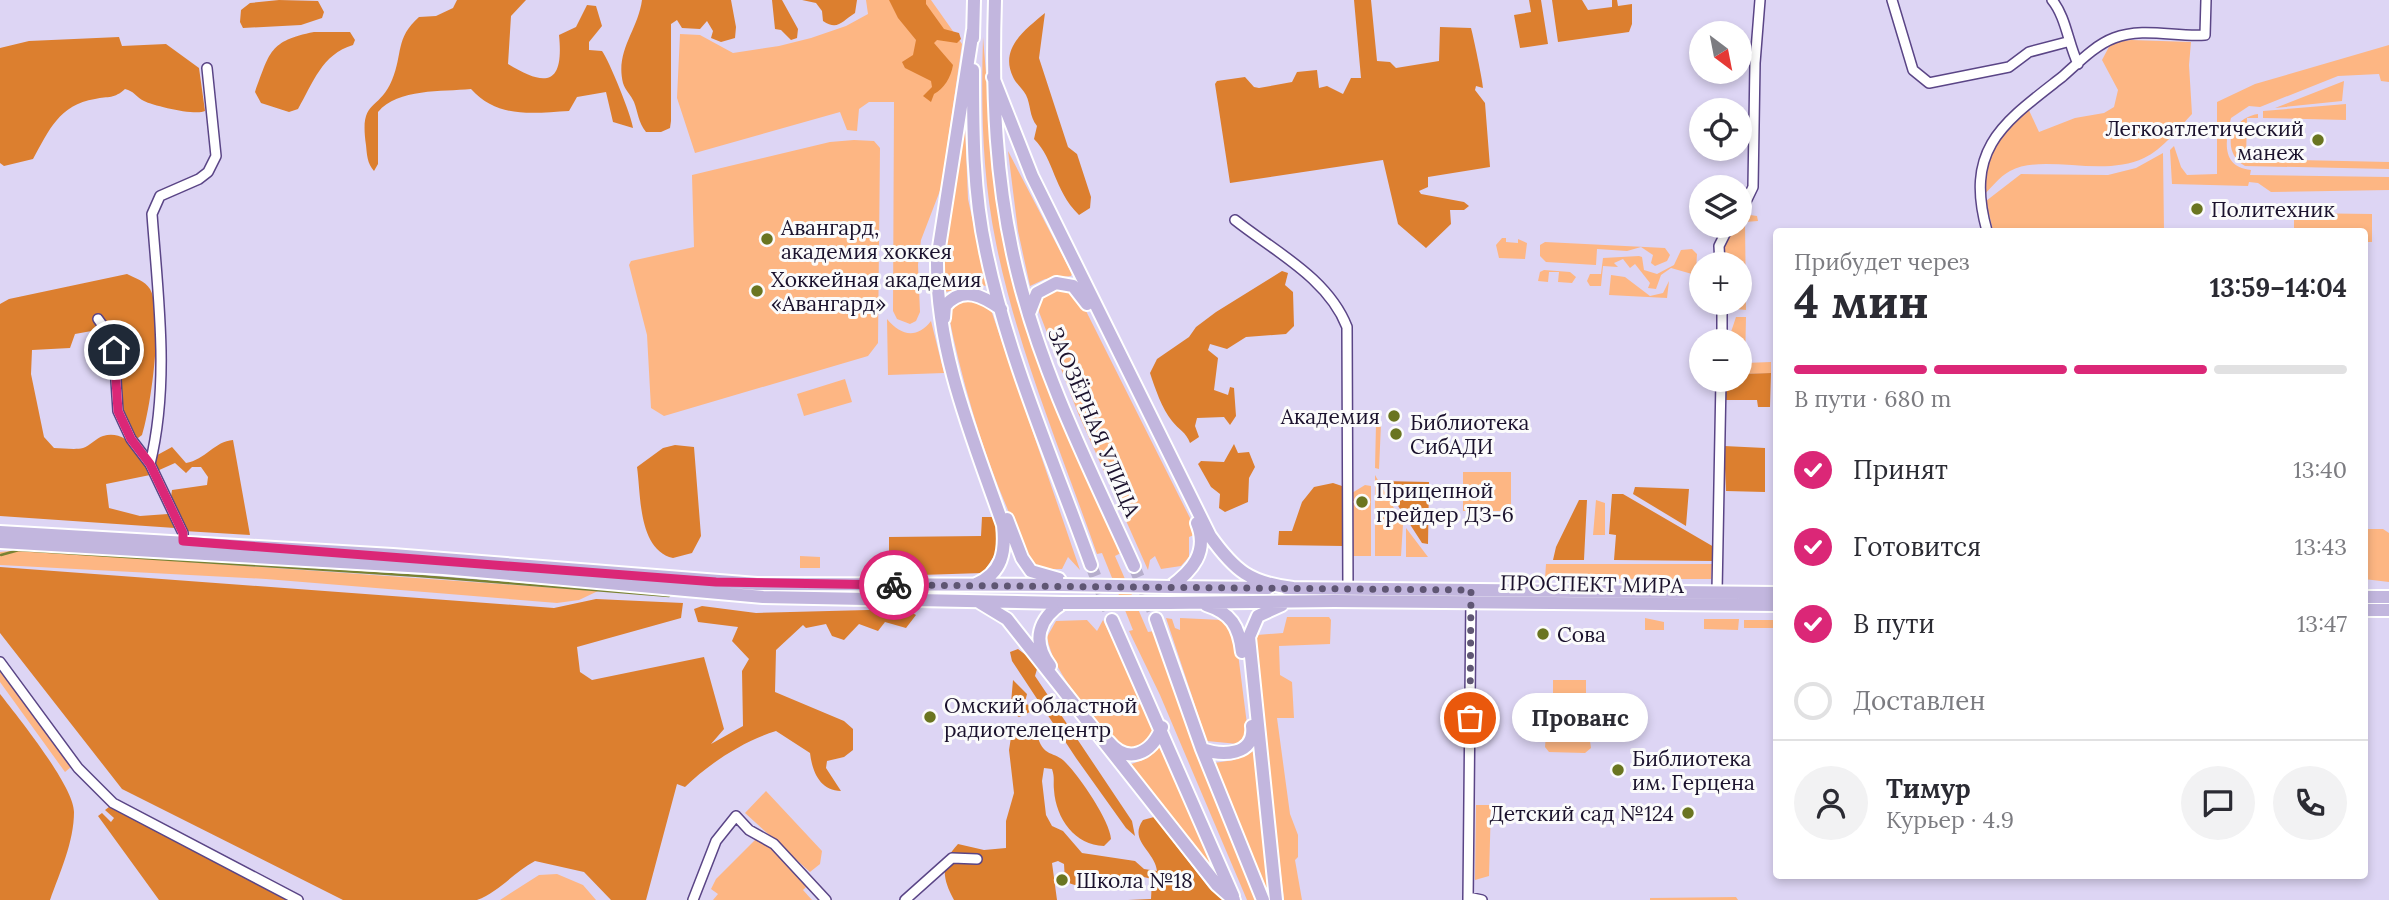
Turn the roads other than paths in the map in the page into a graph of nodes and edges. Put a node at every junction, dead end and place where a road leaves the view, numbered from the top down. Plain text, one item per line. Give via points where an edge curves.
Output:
1 (974, 0) edge
2 (995, 0) edge
3 (1760, 0) edge
4 (1892, 0) edge
5 (2052, 0) edge
6 (2206, 0) edge
7 (973, 30) junction
8 (2067, 41) junction
9 (2078, 64) junction
10 (206, 68) dead end
11 (993, 77) junction
12 (1752, 189) edge
13 (1235, 220) dead end
14 (1986, 228) edge
15 (1001, 309) junction
16 (1029, 315) junction
17 (98, 319) dead end
18 (1721, 392) edge
19 (150, 464) junction
20 (0, 532) edge
21 (183, 541) junction
22 (0, 542) edge
23 (1091, 565) tunnel mouth
24 (1134, 566) tunnel mouth
25 (527, 572) junction
26 (1063, 585) junction
27 (971, 586) junction
28 (1170, 587) junction
29 (1293, 588) junction
30 (1717, 592) junction
31 (1773, 593) edge
32 (1348, 595) junction
33 (1471, 596) junction
34 (2368, 597) edge
35 (2389, 597) edge
36 (973, 599) junction
37 (1295, 602) junction
38 (1063, 603) junction
39 (1200, 603) junction
40 (1773, 605) edge
41 (2368, 610) edge
42 (2389, 610) edge
43 (1156, 619) tunnel mouth
44 (1112, 620) tunnel mouth
45 (0, 662) edge
46 (1162, 727) junction
47 (1202, 749) junction
48 (977, 859) dead end
49 (1468, 898) edge
50 (298, 900) edge
51 (693, 900) edge
52 (826, 900) edge
53 (905, 900) edge
54 (1234, 900) edge
55 (1263, 900) edge
56 (1276, 900) edge
57 (1482, 900) edge

1 - 7 main road
2 - 11 main road, ЗАОЗЁРНАЯ УЛИЦА
3 - 12 street
4 - 8 street via 1913,71 1929,83 2008,67 2029,52
5 - 8 street via 2060,10
6 - 9 street via 2205,35 2137,32 2112,38
7 - 15 main road via 978,206
7 - 27 main road via 937,260 937,293 947,352 1003,525 1001,562 988,579
8 - 9 street
9 - 14 street via 2013,114 1985,156 1978,189
10 - 19 street via 216,156 199,179 160,196 152,214 162,334
11 - 16 main road, ЗАОЗЁРНАЯ УЛИЦА via 1001,185
11 - 29 main road via 1032,176 1210,536 1246,576
13 - 32 street via 1316,283 1347,327
15 - 23 main road
15 - 26 main road via 979,295 964,294 945,306 945,323 975,428 1022,558 1035,575 1059,579
16 - 24 main road, ЗАОЗЁРНАЯ УЛИЦА via 1056,392
16 - 28 main road via 1037,293 1049,285 1065,283 1082,295 1199,527 1201,547 1196,564
17 - 19 street via 114,350 118,411
18 - 30 street
19 - 21 street
20 - 21 main road
21 - 25 main road
22 - 25 main road
25 - 27 main road, ПРОСПЕКТ МИРА via 757,584
25 - 36 main road, ПРОСПЕКТ МИРА via 763,597
26 - 27 main road, ПРОСПЕКТ МИРА
26 - 28 main road, ПРОСПЕКТ МИРА, bridge
28 - 29 main road, ПРОСПЕКТ МИРА
29 - 32 main road, ПРОСПЕКТ МИРА
30 - 31 main road, ПРОСПЕКТ МИРА
30 - 33 main road, ПРОСПЕКТ МИРА
32 - 33 main road, ПРОСПЕКТ МИРА
32 - 37 main road, ПРОСПЕКТ МИРА
33 - 40 main road, ПРОСПЕКТ МИРА
33 - 49 street
34 - 35 main road
36 - 38 main road, ПРОСПЕКТ МИРА
36 - 54 main road via 1007,620 1209,875
37 - 39 main road, ПРОСПЕКТ МИРА
37 - 56 main road via 1258,616 1249,637
38 - 39 main road, ПРОСПЕКТ МИРА, bridge
38 - 46 main road via 1041,622 1043,657 1107,739 1127,755 1142,754 1153,746
39 - 47 main road via 1226,613 1238,630 1253,734 1248,746 1234,754
41 - 42 main road
43 - 47 main road
44 - 46 main road
45 - 50 street via 78,768 113,803
46 - 54 main road
47 - 55 main road
48 - 53 street via 952,858
49 - 57 street
51 - 52 street via 716,842 736,816 749,830 774,844

